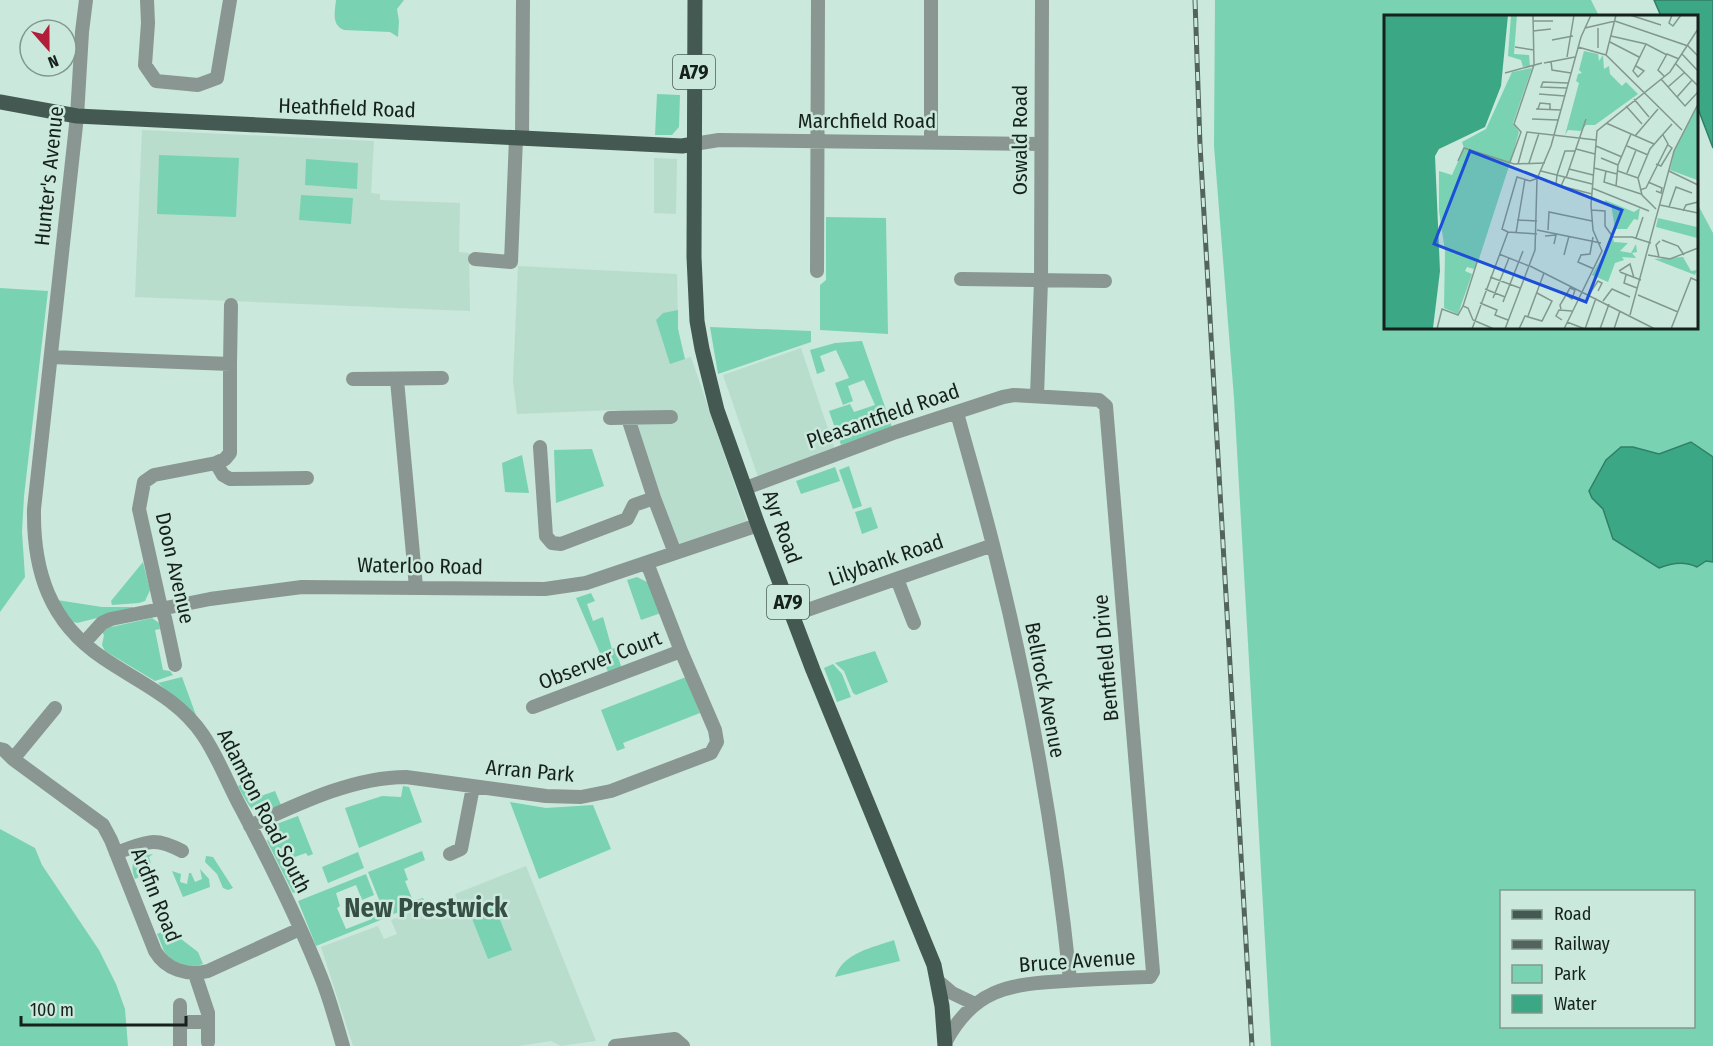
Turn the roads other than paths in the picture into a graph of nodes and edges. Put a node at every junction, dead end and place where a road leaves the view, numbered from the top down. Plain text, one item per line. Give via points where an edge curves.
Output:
1 (86, 0) edge
2 (147, 0) edge
3 (230, 0) edge
4 (523, 0) edge
5 (695, 0) edge
6 (818, 0) edge
7 (931, 0) edge
8 (1042, 0) edge
9 (0, 102) edge
10 (77, 116) junction
11 (519, 137) junction
12 (931, 142) junction
13 (818, 143) junction
14 (694, 144) junction
15 (1040, 144) junction
16 (475, 259) dead end
17 (817, 271) dead end
18 (961, 279) dead end
19 (1041, 280) junction
20 (1104, 281) dead end
21 (231, 305) dead end
22 (51, 357) junction
23 (230, 364) junction
24 (442, 378) dead end
25 (353, 379) dead end
26 (397, 380) junction
27 (1037, 396) junction
28 (957, 413) junction
29 (671, 417) dead end
30 (610, 418) dead end
31 (628, 418) junction
32 (540, 447) dead end
33 (216, 463) junction
34 (307, 478) dead end
35 (746, 488) junction
36 (654, 498) junction
37 (758, 525) junction
38 (993, 546) junction
39 (675, 553) junction
40 (647, 563) junction
41 (897, 579) junction
42 (416, 587) junction
43 (160, 608) junction
44 (793, 615) junction
45 (914, 623) dead end
46 (84, 643) junction
47 (681, 651) junction
48 (175, 665) dead end
49 (533, 707) dead end
50 (55, 708) dead end
51 (0, 749) edge
52 (13, 759) junction
53 (473, 787) junction
54 (250, 826) junction
55 (182, 851) dead end
56 (116, 853) junction
57 (450, 854) dead end
58 (300, 929) junction
59 (195, 974) junction
60 (1150, 977) joint
61 (1070, 980) junction
62 (938, 981) junction
63 (975, 1004) junction
64 (180, 1005) dead end
65 (180, 1022) junction
66 (208, 1022) junction
67 (208, 1042) dead end
68 (945, 1045) edge
69 (180, 1046) edge
70 (343, 1046) edge
71 (615, 1046) edge
72 (683, 1046) edge

1 - 10 street, Hunter's Avenue
2 - 3 street via 145,65 156,81 198,85 217,78
4 - 11 street
5 - 14 main road, A79
6 - 13 street
7 - 12 street
8 - 15 street, Oswald Road
9 - 10 main road, Heathfield Road
10 - 11 main road, Heathfield Road
10 - 22 street, Hunter's Avenue
11 - 14 main road, Heathfield Road
11 - 16 street via 511,262
12 - 13 street, Marchfield Road
12 - 15 street, Marchfield Road
13 - 14 street, Marchfield Road via 719,140
13 - 17 street
14 - 35 main road, Ayr Road / A79 via 693,257 698,327 717,410
15 - 19 street, Oswald Road
18 - 19 street
19 - 20 street
19 - 27 street, Oswald Road
21 - 23 street
22 - 23 street
22 - 46 street, Hunter's Avenue via 34,508 34,548 54,607
23 - 33 street via 230,453
24 - 26 street
25 - 26 street
26 - 42 street
27 - 28 street, Pleasantfield Road via 1003,397
27 - 60 street, Bentfield Drive via 1099,400 1106,406 1153,972
28 - 35 street, Pleasantfield Road
28 - 38 street, Bellrock Avenue
29 - 31 street
30 - 31 street
31 - 36 street
32 - 36 street via 546,536 552,543 561,544 627,519 634,505
33 - 34 street via 230,479
33 - 43 street, Doon Avenue via 154,475 144,482 139,509
35 - 37 main road, Ayr Road / A79
36 - 39 street
37 - 39 street, Waterloo Road
37 - 44 main road, Ayr Road / A79
38 - 41 street, Lilybank Road
38 - 61 street, Bellrock Avenue via 1032,722
39 - 40 street, Waterloo Road
40 - 42 street, Waterloo Road via 570,586 545,589
40 - 47 street, Arran Park
41 - 44 street, Lilybank Road
41 - 45 street
42 - 43 street, Waterloo Road via 302,586
43 - 46 street, Waterloo Road via 102,623
43 - 48 street, Doon Avenue
44 - 62 main road, Ayr Road / A79
46 - 54 street, Adamton Road South via 185,714 203,736
47 - 49 street, Observer Court
47 - 53 street, Arran Park via 715,730 717,742 711,753 611,791 581,797
50 - 52 street
51 - 52 street, Ardfin Road
52 - 56 street, Ardfin Road via 103,825
53 - 54 street, Arran Park via 383,777 354,784
53 - 57 street via 461,849
54 - 58 street, Adamton Road South
55 - 56 street via 165,842 151,841
56 - 59 street, Ardfin Road via 159,958 173,968
58 - 59 street
58 - 70 street, Adamton Road South
59 - 66 street
60 - 61 street, Bruce Avenue
61 - 63 street, Bruce Avenue via 1013,986
62 - 63 street
62 - 68 main road, Ayr Road / A79
63 - 68 street, Bruce Avenue via 957,1022
64 - 65 street
65 - 66 street
65 - 69 street
66 - 67 street
71 - 72 street via 675,1038

